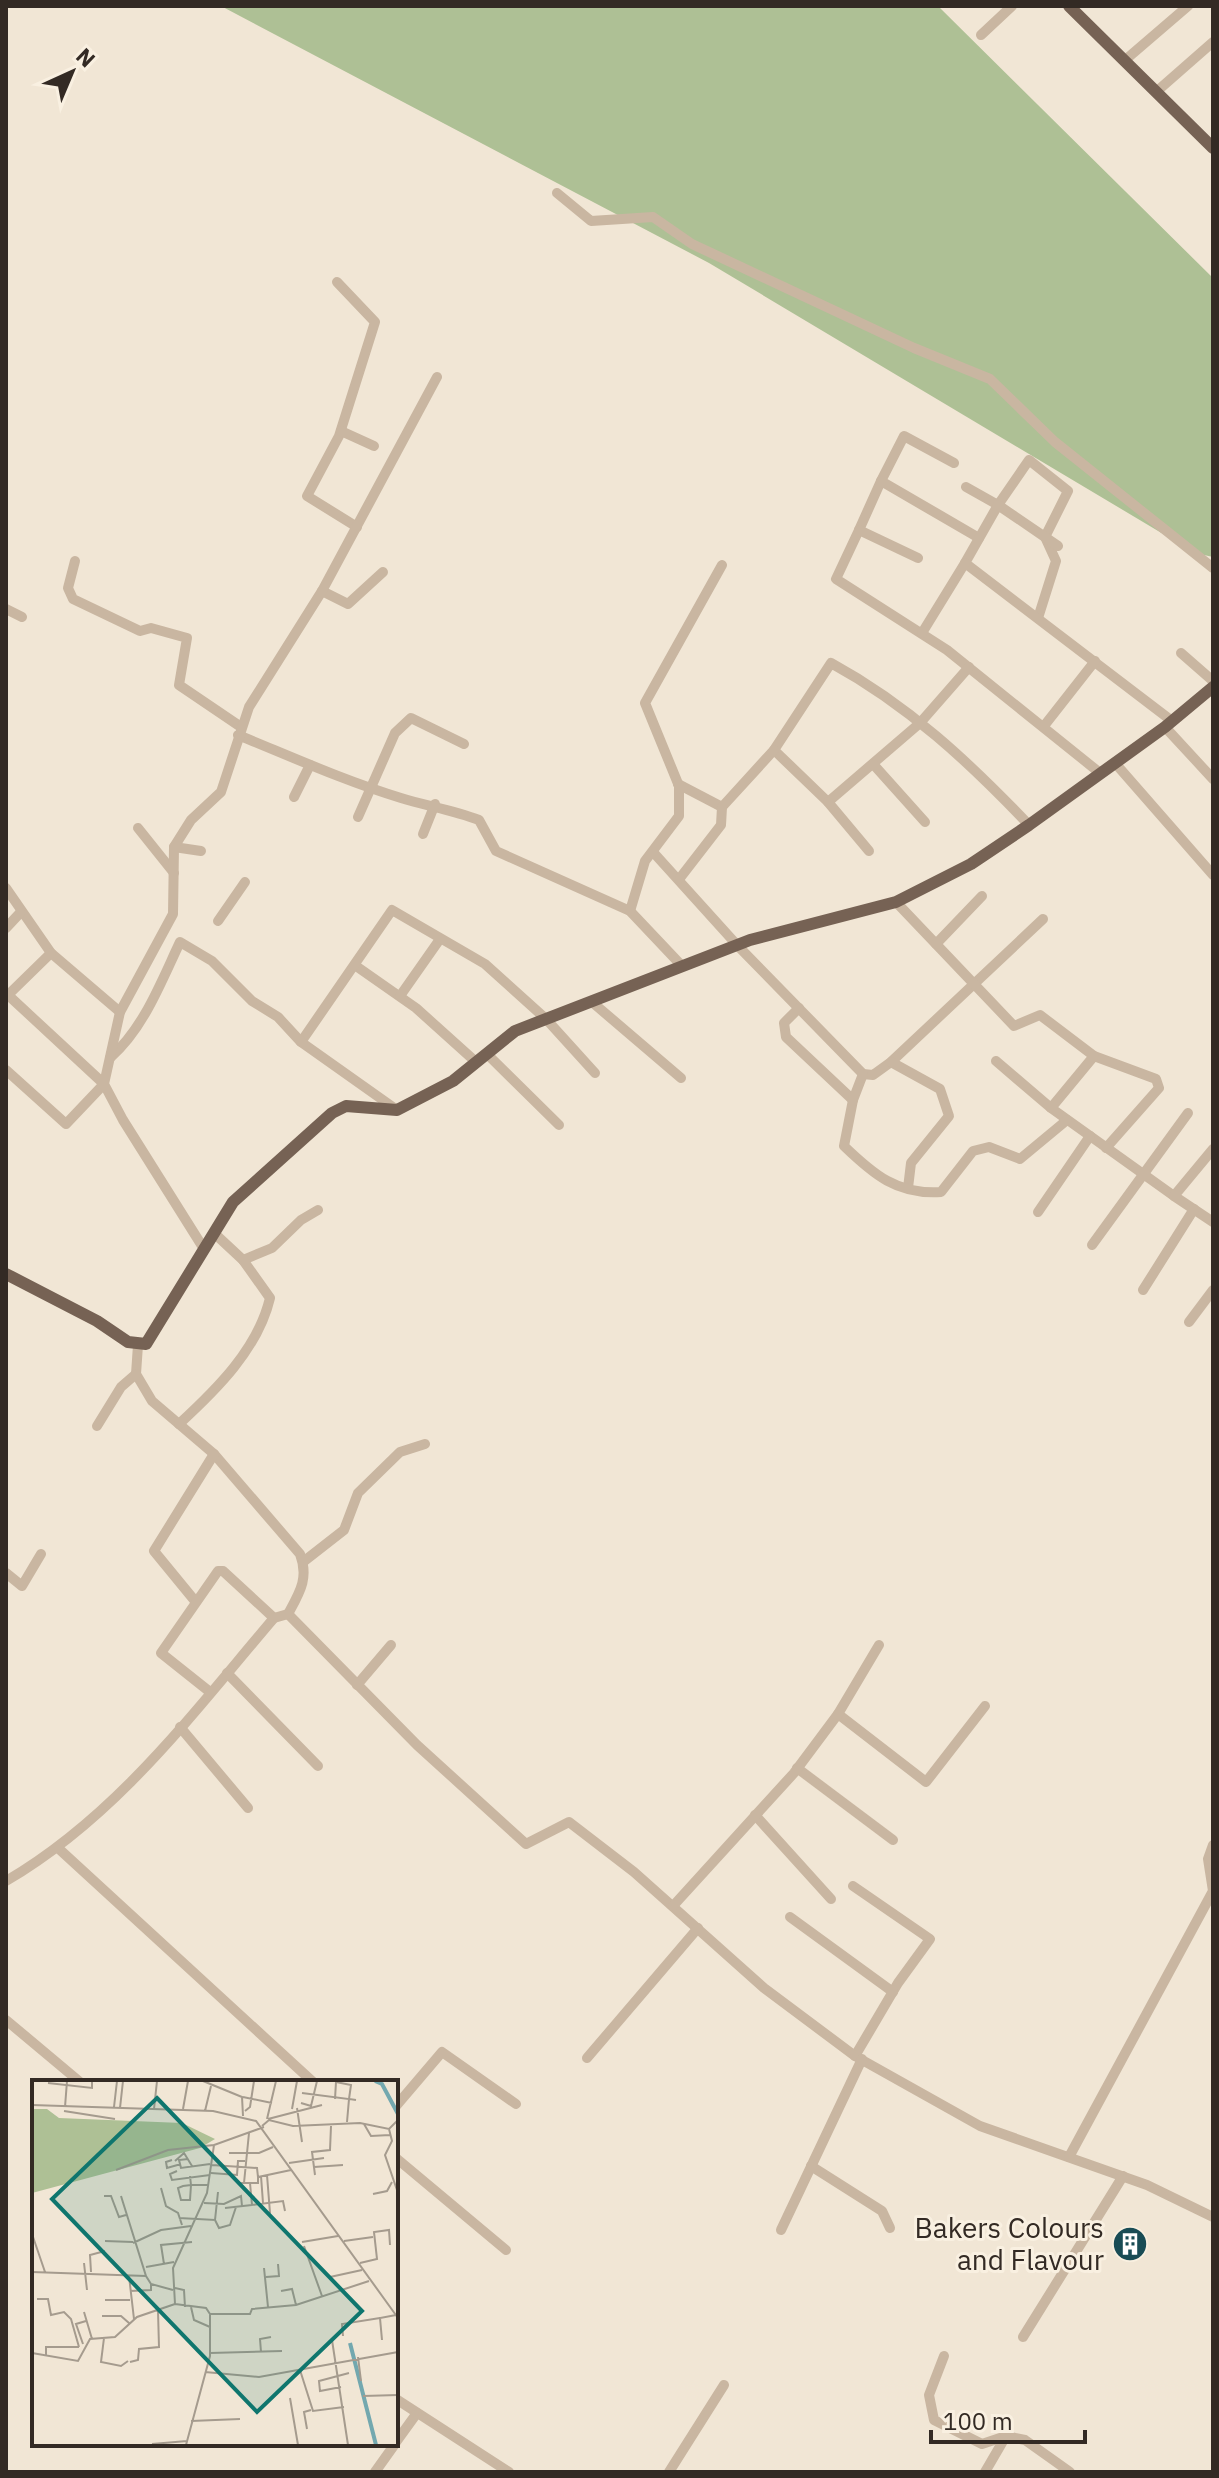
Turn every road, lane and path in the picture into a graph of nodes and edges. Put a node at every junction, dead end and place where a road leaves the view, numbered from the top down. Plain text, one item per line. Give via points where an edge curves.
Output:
1 (1012, 6) edge
2 (1069, 6) edge
3 (1188, 6) edge
4 (981, 35) dead end
5 (1213, 42) edge
6 (1124, 61) junction
7 (1156, 92) junction
8 (1213, 148) edge
9 (557, 193) dead end
10 (337, 282) dead end
11 (437, 377) dead end
12 (341, 431) junction
13 (374, 446) dead end
14 (954, 463) dead end
15 (881, 481) junction
16 (966, 487) dead end
17 (998, 505) junction
18 (357, 527) junction
19 (859, 530) junction
20 (1045, 537) junction
21 (979, 538) junction
22 (1058, 546) dead end
23 (918, 558) dead end
24 (75, 561) dead end
25 (965, 563) junction
26 (722, 565) dead end
27 (1213, 568) edge
28 (383, 572) dead end
29 (322, 591) junction
30 (6, 609) edge
31 (22, 617) dead end
32 (1038, 618) junction
33 (922, 633) junction
34 (1181, 653) dead end
35 (1095, 661) junction
36 (969, 667) junction
37 (1213, 684) edge
38 (920, 723) junction
39 (1169, 724) junction
40 (1044, 726) junction
41 (240, 731) junction
42 (464, 744) dead end
43 (774, 750) junction
44 (1115, 763) junction
45 (873, 764) junction
46 (310, 765) junction
47 (1100, 773) junction
48 (1213, 779) edge
49 (678, 784) junction
50 (371, 787) junction
51 (294, 797) dead end
52 (828, 802) junction
53 (435, 804) junction
54 (722, 807) junction
55 (358, 817) dead end
56 (925, 822) dead end
57 (1029, 825) junction
58 (138, 828) dead end
59 (423, 834) dead end
60 (174, 847) junction
61 (201, 851) dead end
62 (869, 851) dead end
63 (653, 852) junction
64 (174, 873) junction
65 (1213, 875) edge
66 (680, 878) junction
67 (245, 882) dead end
68 (6, 888) edge
69 (982, 896) dead end
70 (896, 902) junction
71 (630, 911) junction
72 (20, 913) junction
73 (1043, 919) dead end
74 (218, 921) dead end
75 (6, 928) edge
76 (440, 939) junction
77 (936, 944) junction
78 (737, 945) junction
79 (51, 953) junction
80 (356, 966) junction
81 (682, 966) junction
82 (976, 986) junction
83 (400, 996) junction
84 (592, 1002) junction
85 (799, 1008) junction
86 (120, 1012) junction
87 (546, 1019) junction
88 (301, 1042) junction
89 (1094, 1056) junction
90 (110, 1058) junction
91 (482, 1058) junction
92 (996, 1061) dead end
93 (891, 1062) junction
94 (6, 1070) edge
95 (595, 1073) dead end
96 (863, 1074) junction
97 (681, 1078) dead end
98 (104, 1084) junction
99 (853, 1100) junction
100 (1051, 1108) junction
101 (397, 1110) junction
102 (1188, 1113) dead end
103 (1067, 1120) junction
104 (559, 1125) dead end
105 (1090, 1136) junction
106 (1106, 1148) junction
107 (1213, 1149) edge
108 (1141, 1173) junction
109 (908, 1188) junction
110 (1174, 1196) junction
111 (1194, 1209) junction
112 (318, 1210) dead end
113 (1038, 1212) dead end
114 (1213, 1222) edge
115 (214, 1233) junction
116 (1092, 1245) dead end
117 (204, 1249) junction
118 (243, 1260) junction
119 (6, 1274) edge
120 (1143, 1290) dead end
121 (1213, 1290) edge
122 (1189, 1322) dead end
123 (138, 1345) junction
124 (136, 1374) junction
125 (179, 1424) junction
126 (97, 1426) dead end
127 (425, 1444) dead end
128 (214, 1454) junction
129 (41, 1554) dead end
130 (303, 1562) junction
131 (6, 1573) edge
132 (195, 1601) junction
133 (288, 1614) junction
134 (274, 1618) junction
135 (391, 1645) dead end
136 (879, 1645) dead end
137 (227, 1673) junction
138 (357, 1685) junction
139 (210, 1692) junction
140 (985, 1706) dead end
141 (838, 1714) junction
142 (180, 1727) junction
143 (318, 1766) dead end
144 (797, 1768) junction
145 (248, 1808) dead end
146 (755, 1815) junction
147 (893, 1840) dead end
148 (1213, 1845) edge
149 (58, 1848) junction
150 (6, 1881) edge
151 (853, 1886) dead end
152 (831, 1899) dead end
153 (673, 1906) junction
154 (790, 1917) dead end
155 (698, 1928) junction
156 (893, 1992) junction
157 (6, 2020) edge
158 (587, 2058) dead end
159 (859, 2058) junction
160 (78, 2080) edge
161 (311, 2080) edge
162 (398, 2104) edge
163 (516, 2104) dead end
164 (1069, 2157) junction
165 (398, 2160) edge
166 (811, 2166) junction
167 (1123, 2176) junction
168 (1213, 2217) edge
169 (890, 2228) dead end
170 (781, 2230) dead end
171 (506, 2250) dead end
172 (1023, 2337) dead end
173 (944, 2356) dead end
174 (724, 2385) dead end
175 (398, 2400) edge
176 (417, 2413) junction
177 (1006, 2436) junction
178 (398, 2439) edge
179 (393, 2446) edge
180 (504, 2471) edge
181 (375, 2472) edge
182 (669, 2472) edge
183 (985, 2472) edge
184 (1070, 2472) edge

1 - 4 street
2 - 6 main road
3 - 6 street
5 - 7 street
6 - 7 main road
7 - 8 main road
9 - 27 street via 591,221 653,217 692,244 990,379 1055,442
10 - 12 street via 375,322
11 - 18 street
12 - 13 street
12 - 18 street via 307,496
14 - 15 street via 904,436
15 - 19 street
15 - 21 street
16 - 17 street
17 - 20 street
17 - 20 street via 1029,460 1068,491
17 - 21 street
18 - 29 street
19 - 23 street
19 - 33 street via 836,579
20 - 22 street
20 - 32 street via 1056,561
21 - 25 street
24 - 41 street via 68,588 73,599 140,631 151,628 187,638 179,685
25 - 32 street
25 - 33 street
26 - 49 street via 645,703
28 - 29 street via 348,604
29 - 41 street via 249,707
30 - 31 street
32 - 35 street
33 - 36 street
34 - 37 street
35 - 39 street
35 - 40 street
36 - 38 street
36 - 40 street
37 - 39 main road
38 - 43 street via 831,663
38 - 45 street
38 - 57 street via 962,755
39 - 44 main road
39 - 48 street
40 - 47 street
41 - 46 street
41 - 60 street via 221,792 191,820
42 - 50 street via 411,718 395,733
43 - 52 street
43 - 54 street
44 - 47 main road
44 - 65 street
45 - 52 street
45 - 56 street
46 - 50 street
46 - 51 street
47 - 57 main road
49 - 54 street
49 - 63 street via 679,816
50 - 53 street
50 - 55 street
52 - 62 street
53 - 59 street
53 - 71 street via 479,820 496,851
54 - 66 street via 721,825
57 - 70 main road via 971,864
58 - 64 street
60 - 61 street
60 - 64 street
63 - 66 street
63 - 71 street via 645,861
64 - 86 street via 173,914
66 - 78 street
67 - 74 street
68 - 72 street
69 - 77 street
70 - 77 street
70 - 78 main road
71 - 81 street
72 - 75 street
72 - 79 street
73 - 82 street
76 - 80 street via 392,910
76 - 83 street
76 - 87 street via 485,964
77 - 82 street
78 - 81 main road
78 - 85 street
79 - 86 street
79 - 98 street via 8,995
80 - 83 street
80 - 88 street
81 - 84 main road
82 - 89 street via 1014,1026 1040,1015
82 - 93 street
83 - 91 street
84 - 87 main road
84 - 97 street
85 - 96 street
85 - 99 street via 784,1023 786,1037
86 - 90 street
87 - 91 main road via 515,1031
87 - 95 street
88 - 90 street via 212,961 180,942 155,996 126,1044
88 - 101 street
89 - 100 street
89 - 106 street via 1156,1079 1159,1088
90 - 98 street
91 - 101 main road via 453,1081
91 - 104 street
92 - 100 street
93 - 96 street via 873,1075
93 - 109 street via 940,1089 949,1116 911,1163
94 - 98 street via 66,1124
96 - 99 street
98 - 117 street
99 - 109 street via 844,1146 877,1178
100 - 103 street
101 - 115 main road via 346,1106 332,1113 233,1202
102 - 108 street
103 - 105 street
103 - 109 street via 1020,1159 989,1147 973,1151 941,1192
105 - 106 street
105 - 113 street
106 - 108 street
107 - 110 street
108 - 110 street
108 - 116 street
110 - 111 street
111 - 114 street
111 - 120 street
112 - 118 street via 272,1248
115 - 117 main road
115 - 118 street
117 - 123 main road via 151,1340
118 - 125 street via 270,1298 266,1314 218,1388
119 - 123 main road
121 - 122 street
123 - 124 street
124 - 125 street via 152,1401
124 - 126 street via 121,1387
125 - 128 street
127 - 130 street via 400,1452 389,1462 358,1493 344,1530
128 - 130 street via 292,1542
128 - 132 street via 154,1551
129 - 131 street via 22,1586
130 - 133 street via 305,1584
132 - 134 street via 223,1571
132 - 139 street via 161,1653
133 - 134 street
133 - 138 street
134 - 137 street
135 - 138 street
136 - 141 street
137 - 139 street
137 - 143 street
138 - 153 street via 526,1844 569,1822
139 - 142 street
140 - 141 street via 926,1782
141 - 144 street
142 - 145 street
142 - 149 street via 135,1781
144 - 146 street
144 - 147 street
146 - 152 street
146 - 153 street
148 - 164 street via 1208,1859 1213,1891
149 - 150 street
149 - 161 street
151 - 156 street via 930,1939
153 - 155 street
154 - 156 street
155 - 158 street
155 - 159 street via 764,1988
156 - 159 street
157 - 160 street
159 - 164 street via 980,2126
159 - 166 street
162 - 163 street via 442,2052
164 - 167 street
165 - 171 street
166 - 169 street via 882,2211
166 - 170 street
167 - 168 street
167 - 172 street
173 - 177 street via 929,2395 934,2420 982,2444
174 - 182 street
175 - 176 street
176 - 178 street
176 - 180 street
177 - 183 street
177 - 184 street via 1025,2440
179 - 181 street

